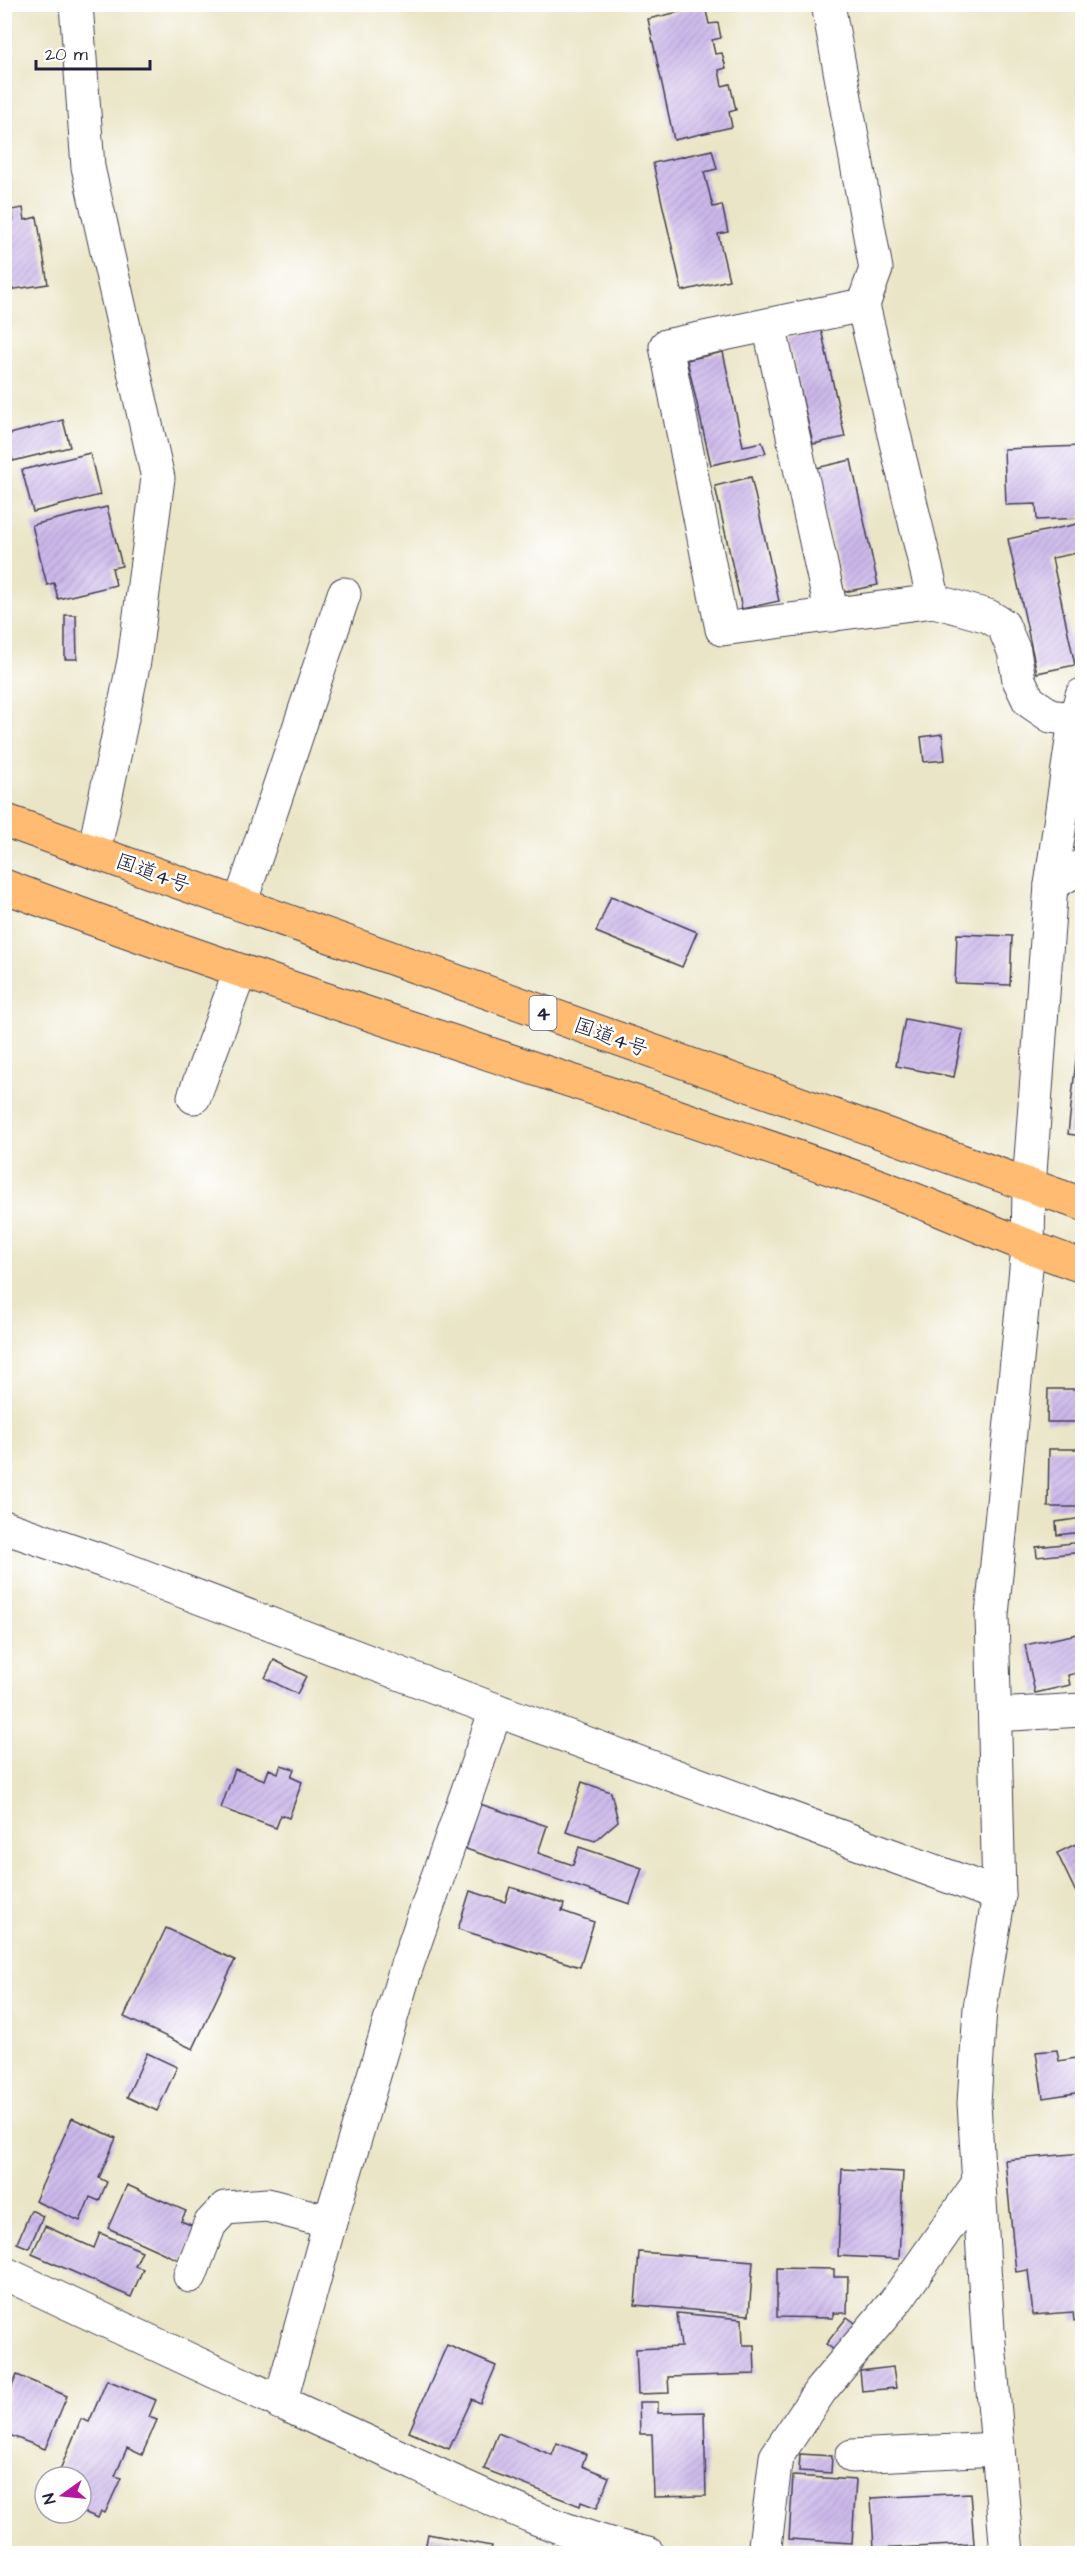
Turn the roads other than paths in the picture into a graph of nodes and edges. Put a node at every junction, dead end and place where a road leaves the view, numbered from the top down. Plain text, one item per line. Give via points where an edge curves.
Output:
1 (76, 4) edge
2 (828, 4) edge
3 (863, 305) junction
4 (769, 325) junction
5 (345, 594) dead end
6 (934, 601) junction
7 (832, 615) junction
8 (1079, 708) edge
9 (4, 820) edge
10 (94, 852) junction
11 (1083, 866) edge
12 (1083, 884) edge
13 (1051, 885) junction
14 (4, 886) edge
15 (240, 904) junction
16 (240, 971) junction
17 (194, 1097) dead end
18 (1029, 1186) junction
19 (1083, 1204) edge
20 (1028, 1248) junction
21 (1083, 1266) edge
22 (4, 1527) edge
23 (496, 1710) junction
24 (1083, 1710) edge
25 (995, 1715) junction
26 (999, 1895) junction
27 (978, 2184) junction
28 (330, 2222) junction
29 (4, 2273) edge
30 (190, 2276) dead end
31 (280, 2403) junction
32 (998, 2449) junction
33 (852, 2456) dead end
34 (648, 2553) edge
35 (764, 2553) edge
36 (1007, 2553) edge

1 - 10 street via 88,167 158,478 134,661
2 - 3 street via 876,269
3 - 4 street
3 - 6 street
4 - 7 street
4 - 7 street via 666,346 722,629
5 - 15 street
6 - 7 street
6 - 8 street via 988,616 1003,626 1029,700 1051,716
8 - 13 street
9 - 10 highway, 国道4号 / 4
10 - 15 highway, 国道4号 / 4
11 - 13 street
12 - 13 street
13 - 18 street
14 - 16 highway
15 - 18 highway, 国道4号 / 4
16 - 17 street
16 - 20 highway via 866,1181
18 - 19 highway, 国道4号 / 4
18 - 20 street
20 - 21 highway
20 - 25 street via 992,1615
22 - 23 street
23 - 26 street
23 - 28 street via 406,1968
24 - 25 street
25 - 26 street
26 - 27 street via 980,2008 974,2103
27 - 32 street
27 - 35 street via 898,2298 820,2391 776,2457
28 - 30 street via 267,2205 225,2208 210,2224
28 - 31 street
29 - 31 street
31 - 34 street via 530,2516 610,2545
32 - 33 street
32 - 36 street

